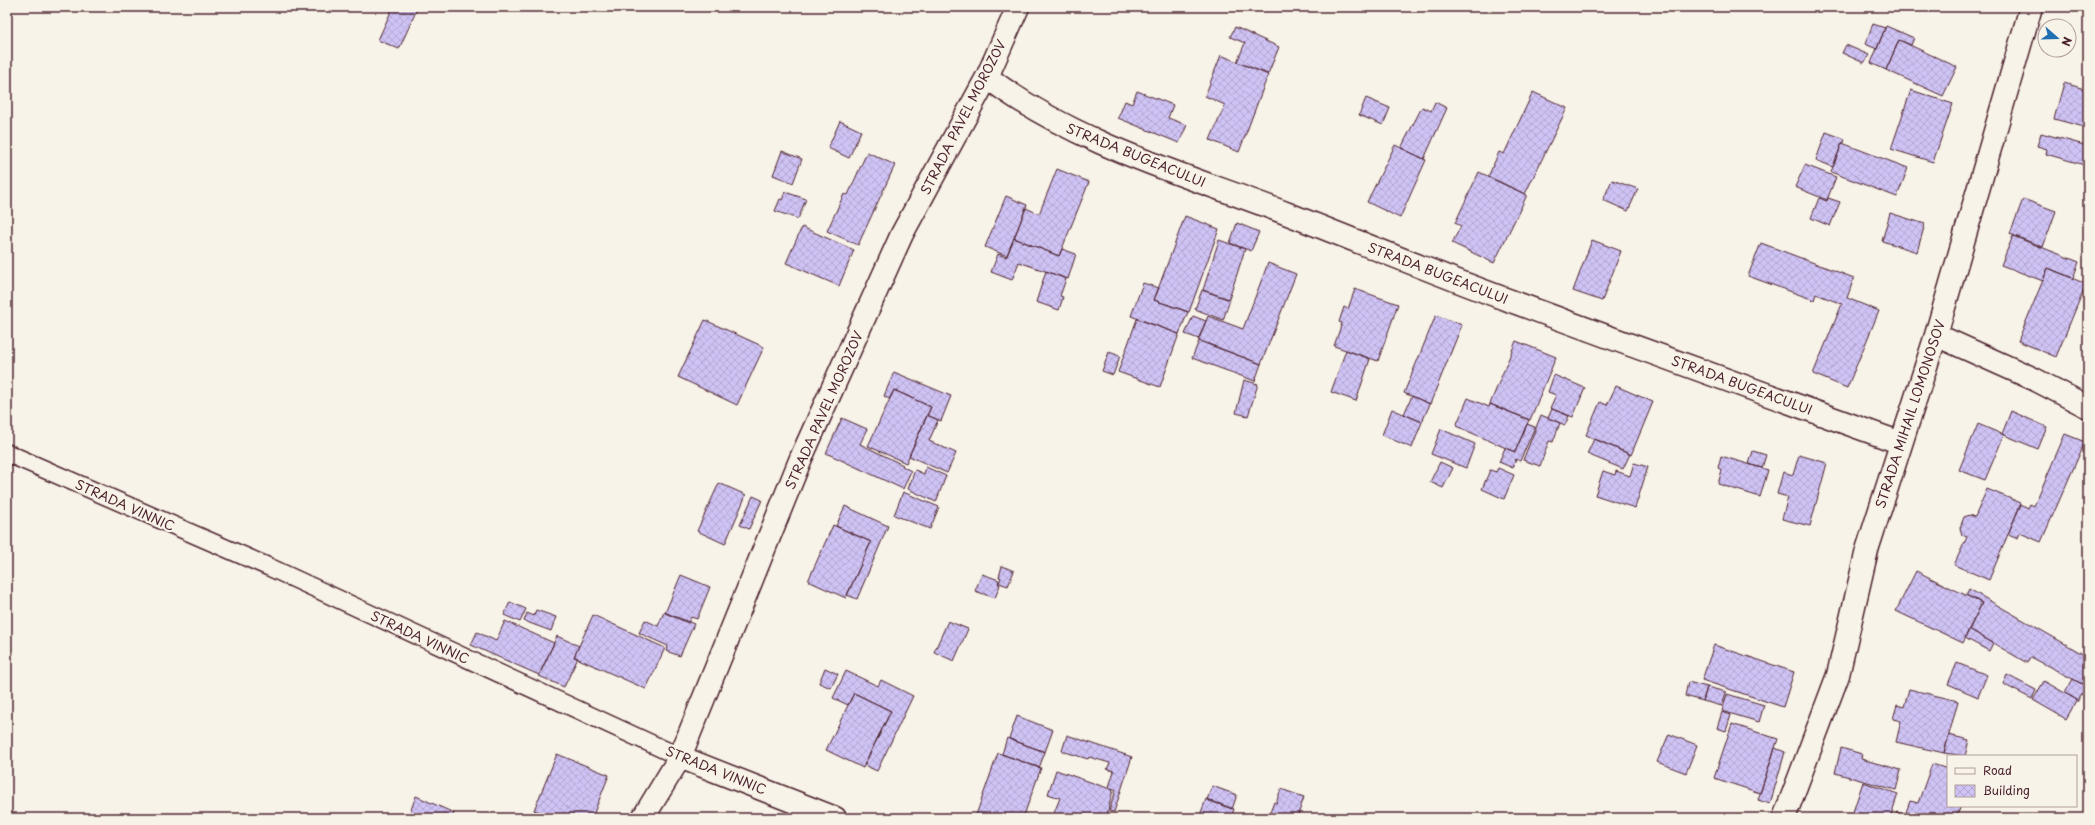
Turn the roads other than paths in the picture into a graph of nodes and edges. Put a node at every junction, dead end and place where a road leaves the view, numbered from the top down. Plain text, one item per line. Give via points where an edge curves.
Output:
1 (1018, 7) edge
2 (2031, 7) edge
3 (987, 77) junction
4 (1936, 335) junction
5 (2088, 407) edge
6 (1901, 443) junction
7 (7, 453) edge
8 (680, 757) junction
9 (643, 818) edge
10 (835, 818) edge
11 (1784, 818) edge

1 - 3 street, STRADA PAVEL MOROZOV
2 - 4 street, STRADA MIHAIL LOMONOSOV
3 - 6 street, STRADA BUGEACULUI via 1013,97 1059,123 1152,164 1517,304
3 - 8 street, STRADA PAVEL MOROZOV via 895,248 801,458
4 - 5 street via 2034,379
4 - 6 street, STRADA MIHAIL LOMONOSOV
6 - 11 street, STRADA MIHAIL LOMONOSOV via 1867,550 1838,675
7 - 8 lane, STRADA VINNIC via 269,567
8 - 9 street, STRADA PAVEL MOROZOV
8 - 10 street, STRADA VINNIC

